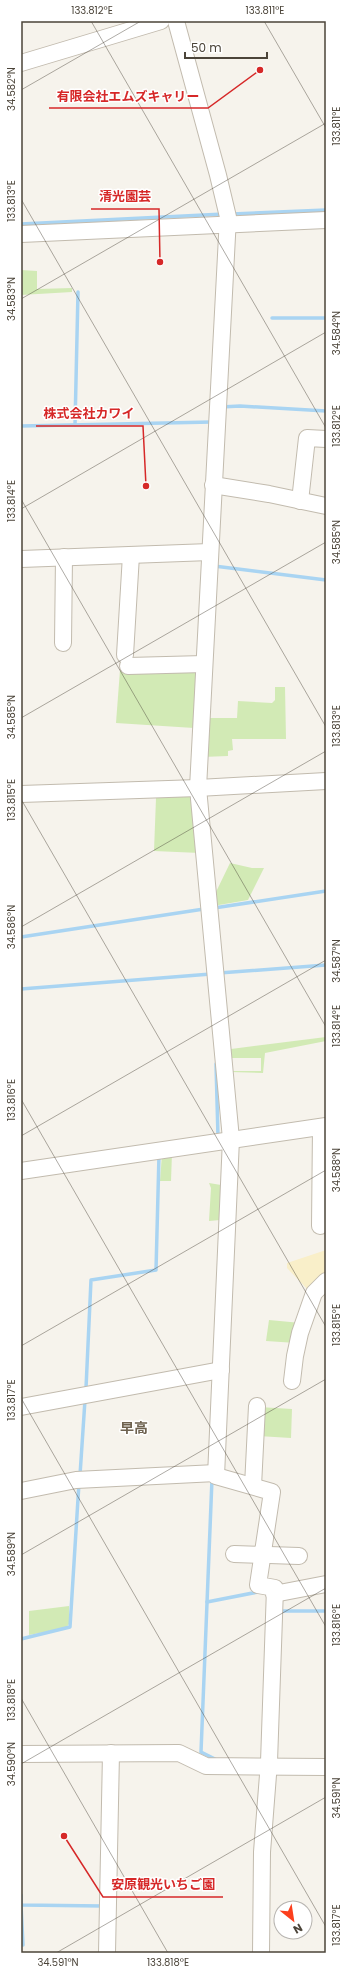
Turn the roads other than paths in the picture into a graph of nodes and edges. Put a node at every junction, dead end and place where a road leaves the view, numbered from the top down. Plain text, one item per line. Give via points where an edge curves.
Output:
1 (161, 21) edge
2 (176, 21) edge
3 (21, 63) edge
4 (228, 217) junction
5 (326, 220) edge
6 (21, 234) edge
7 (326, 439) edge
8 (213, 485) junction
9 (300, 501) junction
10 (326, 506) edge
11 (207, 552) junction
12 (131, 555) junction
13 (64, 557) junction
14 (21, 559) edge
15 (63, 643) dead end
16 (204, 664) junction
17 (326, 781) edge
18 (198, 792) junction
19 (21, 794) edge
20 (323, 1126) edge
21 (228, 1138) junction
22 (21, 1172) edge
23 (320, 1226) dead end
24 (326, 1281) edge
25 (217, 1370) junction
26 (292, 1381) dead end
27 (257, 1406) dead end
28 (21, 1407) edge
29 (213, 1473) junction
30 (253, 1486) junction
31 (21, 1491) edge
32 (234, 1554) dead end
33 (262, 1555) junction
34 (299, 1556) dead end
35 (326, 1584) edge
36 (274, 1605) junction
37 (21, 1750) edge
38 (111, 1757) junction
39 (269, 1761) junction
40 (326, 1768) edge
41 (107, 1953) edge
42 (261, 1953) edge

1 - 3 street
2 - 4 street
4 - 5 street
4 - 6 street
4 - 8 street
7 - 9 street via 307,438
8 - 9 street
8 - 11 street
9 - 10 street
11 - 12 street
11 - 16 street
12 - 13 street
12 - 16 street via 127,660
13 - 14 street
13 - 15 street
16 - 18 street
17 - 18 street
18 - 19 street
18 - 21 street
20 - 21 street
20 - 23 street
21 - 22 street
21 - 25 street
24 - 26 street via 314,1293 300,1333 294,1356
25 - 28 street
25 - 29 street
27 - 30 street
29 - 30 street
29 - 31 street via 79,1480
30 - 33 street via 272,1492
32 - 33 street
33 - 34 street
33 - 36 street via 258,1585 274,1588
35 - 36 street
36 - 39 street
37 - 38 street
38 - 39 street via 179,1753 206,1766
38 - 41 street
39 - 40 street
39 - 42 street via 262,1852

